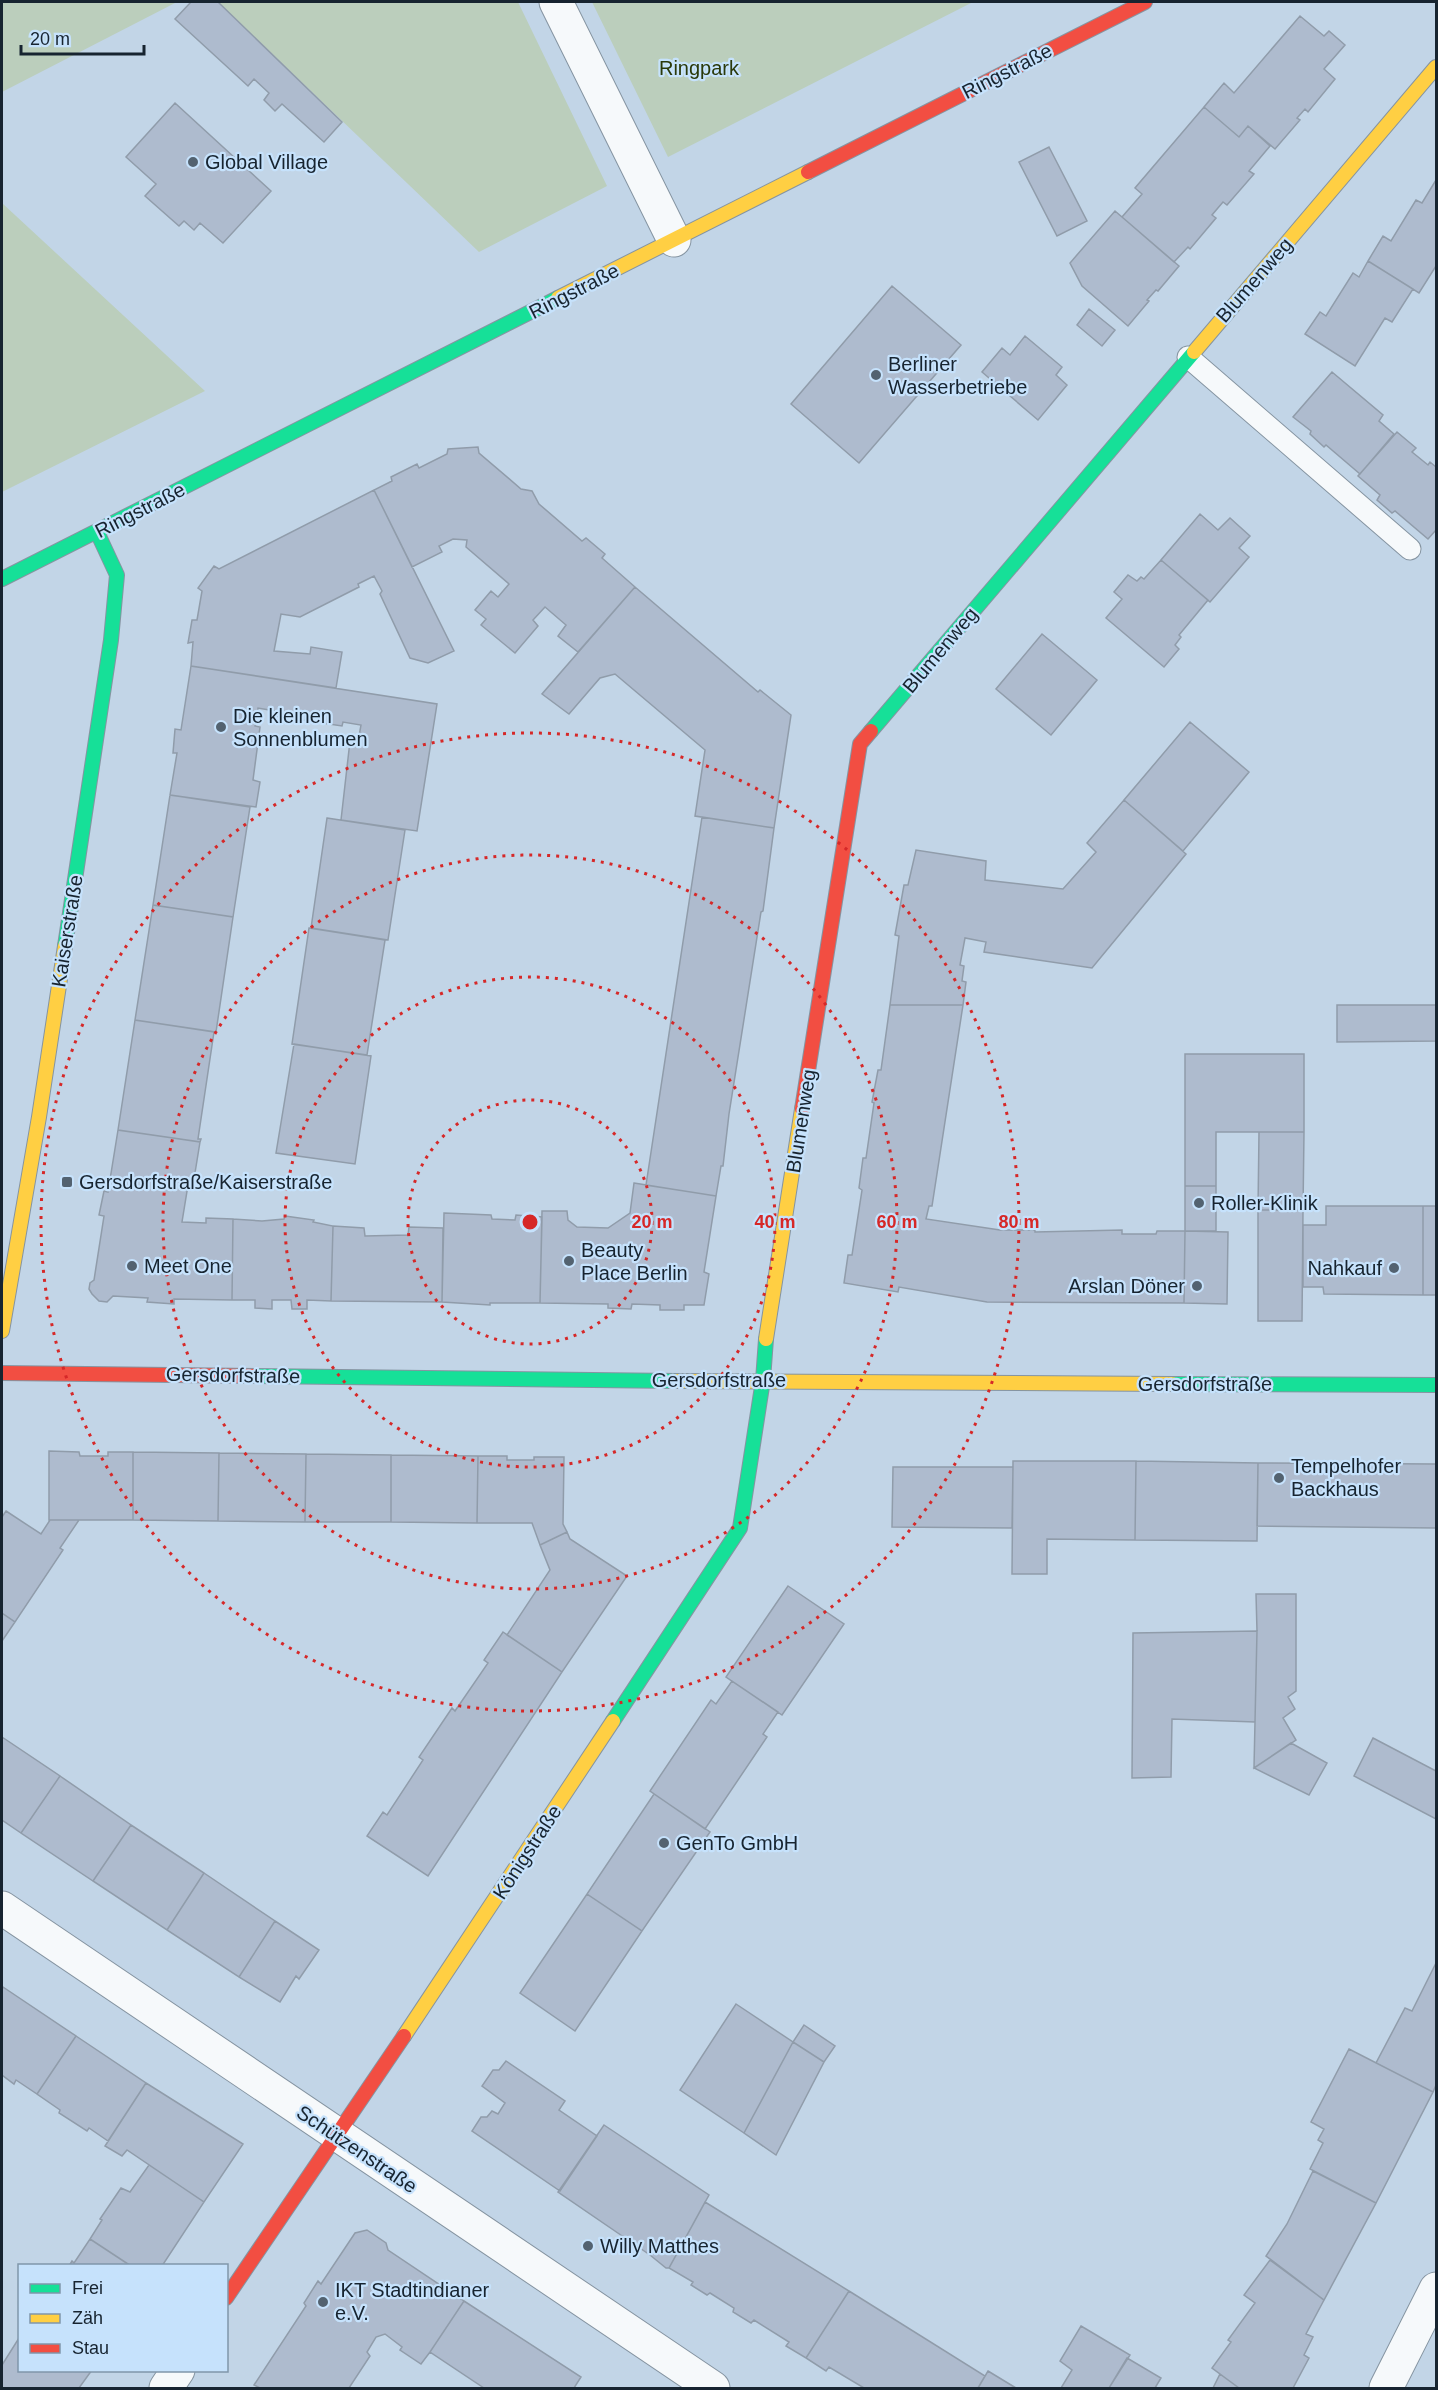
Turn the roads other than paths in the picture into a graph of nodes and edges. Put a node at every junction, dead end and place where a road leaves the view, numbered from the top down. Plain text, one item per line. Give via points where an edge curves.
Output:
1 (556, 2) edge
2 (1145, 2) edge
3 (1437, 67) edge
4 (674, 240) junction
5 (1188, 357) junction
6 (98, 532) junction
7 (1410, 549) dead end
8 (2, 579) edge
9 (2, 1331) edge
10 (2, 1373) edge
11 (763, 1380) junction
12 (1437, 1385) edge
13 (2, 1908) edge
14 (335, 2135) junction
15 (228, 2295) edge
16 (1432, 2310) edge
17 (177, 2372) edge
18 (166, 2388) edge
19 (713, 2388) edge
20 (1386, 2388) edge

1 - 4 street
2 - 4 street, Ringstraße
3 - 5 street, Blumenweg
4 - 6 street, Ringstraße
5 - 7 lane
5 - 11 street, Blumenweg via 860,744 765,1345
6 - 8 street, Ringstraße
6 - 9 street, Kaiserstraße via 117,575 111,640 36,1138
10 - 11 street, Gersdorfstraße
11 - 12 street, Gersdorfstraße
11 - 14 street, Königstraße via 740,1528 471,1937
13 - 14 street, Schützenstraße
14 - 15 street, Königstraße
14 - 19 street, Schützenstraße
16 - 20 street
17 - 18 street

